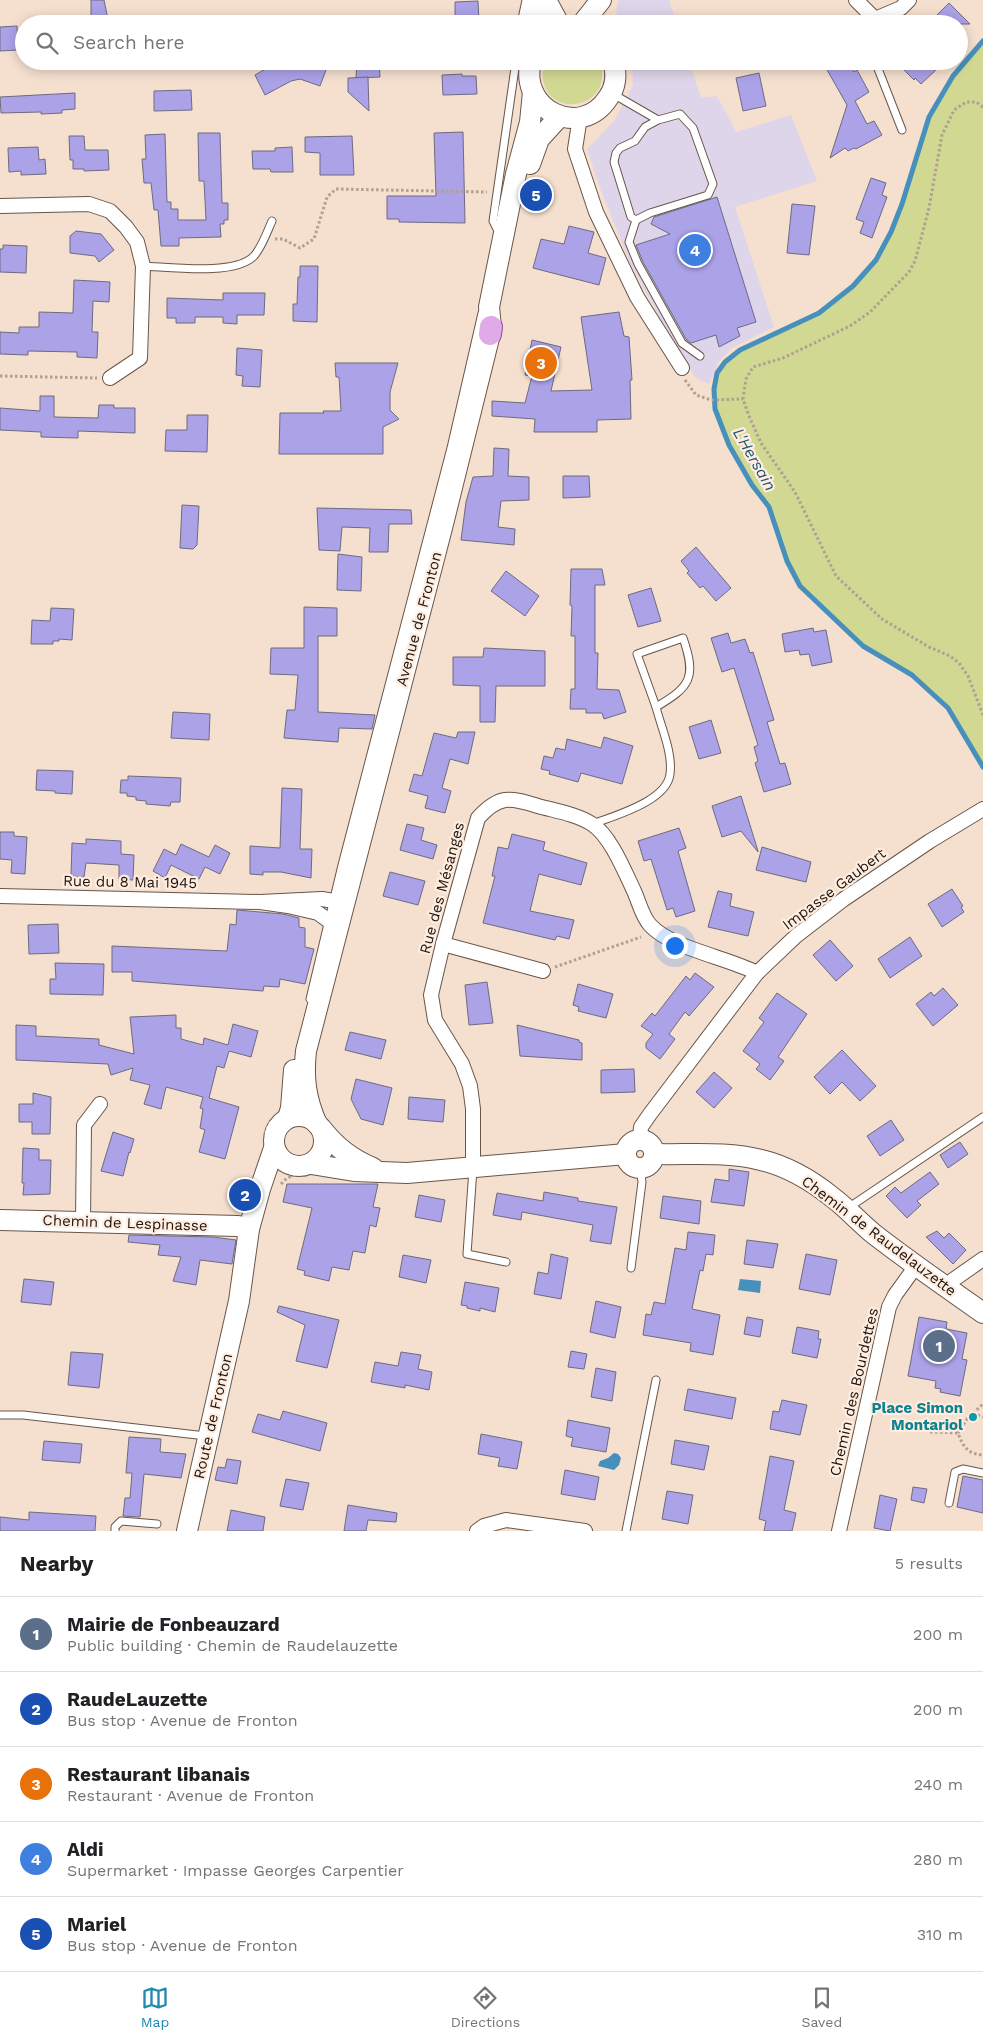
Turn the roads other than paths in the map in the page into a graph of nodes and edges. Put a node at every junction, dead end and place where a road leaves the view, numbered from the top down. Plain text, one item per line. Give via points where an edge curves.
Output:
1 (526, 0) edge
2 (534, 0) edge
3 (546, 0) edge
4 (856, 0) edge
5 (909, 0) edge
6 (523, 15) edge
7 (536, 15) edge
8 (554, 15) edge
9 (589, 15) edge
10 (602, 15) edge
11 (868, 15) edge
12 (888, 15) edge
13 (515, 70) edge
14 (530, 70) edge
15 (614, 70) edge
16 (879, 70) edge
17 (532, 92) junction
18 (612, 93) junction
19 (560, 116) junction
20 (580, 117) junction
21 (658, 120) junction
22 (902, 130) dead end
23 (0, 206) edge
24 (636, 220) junction
25 (272, 221) dead end
26 (502, 250) junction
27 (143, 266) junction
28 (491, 330) junction
29 (700, 356) dead end
30 (682, 368) road end
31 (110, 378) road end
32 (656, 707) junction
33 (983, 809) edge
34 (593, 824) junction
35 (0, 896) edge
36 (260, 902) junction
37 (335, 911) junction
38 (443, 944) junction
39 (543, 971) road end
40 (757, 974) junction
41 (100, 1104) dead end
42 (983, 1117) edge
43 (288, 1118) junction
44 (319, 1126) junction
45 (640, 1140) junction
46 (274, 1148) junction
47 (626, 1154) junction
48 (654, 1154) junction
49 (302, 1165) junction
50 (473, 1167) junction
51 (640, 1168) junction
52 (407, 1173) junction
53 (846, 1210) junction
54 (0, 1220) edge
55 (83, 1222) junction
56 (249, 1229) junction
57 (983, 1260) edge
58 (506, 1262) dead end
59 (916, 1266) junction
60 (631, 1268) dead end
61 (947, 1288) junction
62 (240, 1301) junction
63 (983, 1313) edge
64 (656, 1380) dead end
65 (0, 1415) edge
66 (209, 1436) junction
67 (203, 1462) junction
68 (983, 1473) edge
69 (949, 1503) dead end
70 (158, 1524) dead end
71 (115, 1531) edge
72 (179, 1531) edge
73 (187, 1531) edge
74 (477, 1531) edge
75 (585, 1531) edge
76 (626, 1531) edge
77 (839, 1531) edge

1 - 6 lane
2 - 7 main road
3 - 8 main road
4 - 11 street
5 - 12 street
9 - 10 main road via 601,0
13 - 26 lane via 493,221
14 - 17 main road, Avenue de Fronton
15 - 18 main road
16 - 22 lane
17 - 19 main road via 544,107
17 - 26 main road, Avenue de Fronton via 532,110
18 - 20 main road via 593,113
18 - 21 lane
19 - 20 main road
19 - 28 main road, Avenue de Fronton via 545,131 533,152 500,308
20 - 30 street via 575,148 596,212 637,297
21 - 24 lane via 645,127 636,141 620,148 614,162 632,217
21 - 24 lane via 680,114 693,128 714,184 708,195
23 - 27 street via 90,204 110,211 137,242
24 - 29 lane via 629,242 638,264 682,343
25 - 27 lane via 254,256 240,266 212,269
26 - 28 main road, Avenue de Fronton via 489,307
26 - 37 lane via 492,268 451,448
27 - 31 street via 140,358
28 - 37 main road, Avenue de Fronton via 442,528
32 - 32 lane via 676,695 685,685 691,670 684,638 637,654
32 - 34 lane via 669,757 671,773 668,782 648,801
33 - 40 street, Impasse Gaubert via 844,899 796,936
34 - 38 street, Rue des Mésanges via 514,799 501,800 489,806 478,818
34 - 40 street, Rue des Mésanges via 604,834 650,925 671,941
35 - 36 street, Rue du 8 Mai 1945
36 - 37 street, Rue du 8 Mai 1945 via 318,913
36 - 37 street, Rue du 8 Mai 1945 via 322,899
37 - 43 main road, Avenue de Fronton via 296,1054
37 - 44 main road, Avenue de Fronton via 304,1069 306,1096
38 - 39 street
38 - 50 street, Rue des Mésanges via 431,995 432,1007 435,1020 462,1064 470,1086
40 - 45 street, Impasse Gaubert via 650,1114 641,1127
41 - 55 street via 84,1125
42 - 53 lane
43 - 44 main road via 300,1116
43 - 46 main road via 275,1131
44 - 49 main road via 324,1141 321,1154
44 - 52 main road via 339,1150 358,1161 376,1169
45 - 47 main road via 630,1144
45 - 48 main road via 650,1144
46 - 49 main road via 281,1160
46 - 56 main road
47 - 50 main road
47 - 51 main road via 630,1164
48 - 51 main road via 650,1164
48 - 53 main road, Chemin de Raudelauzette via 723,1154 762,1160 802,1177
49 - 52 main road
49 - 62 main road via 277,1181
50 - 52 main road
50 - 58 lane via 467,1254
51 - 60 lane via 642,1182
53 - 59 main road, Chemin de Raudelauzette
54 - 55 main road, Chemin de Lespinasse
55 - 56 main road, Chemin de Lespinasse via 238,1226
56 - 62 main road
57 - 61 street via 953,1280
59 - 61 main road, Chemin de Raudelauzette
59 - 77 street, Chemin des Bourdettes via 889,1307
61 - 63 main road, Chemin de Raudelauzette
62 - 66 main road, Route de Fronton
64 - 76 lane
65 - 66 lane
66 - 67 main road, Route de Fronton
67 - 72 lane via 190,1485
67 - 73 main road, Route de Fronton
68 - 69 lane via 963,1469 956,1472
70 - 71 lane via 121,1521
74 - 75 street via 506,1520

